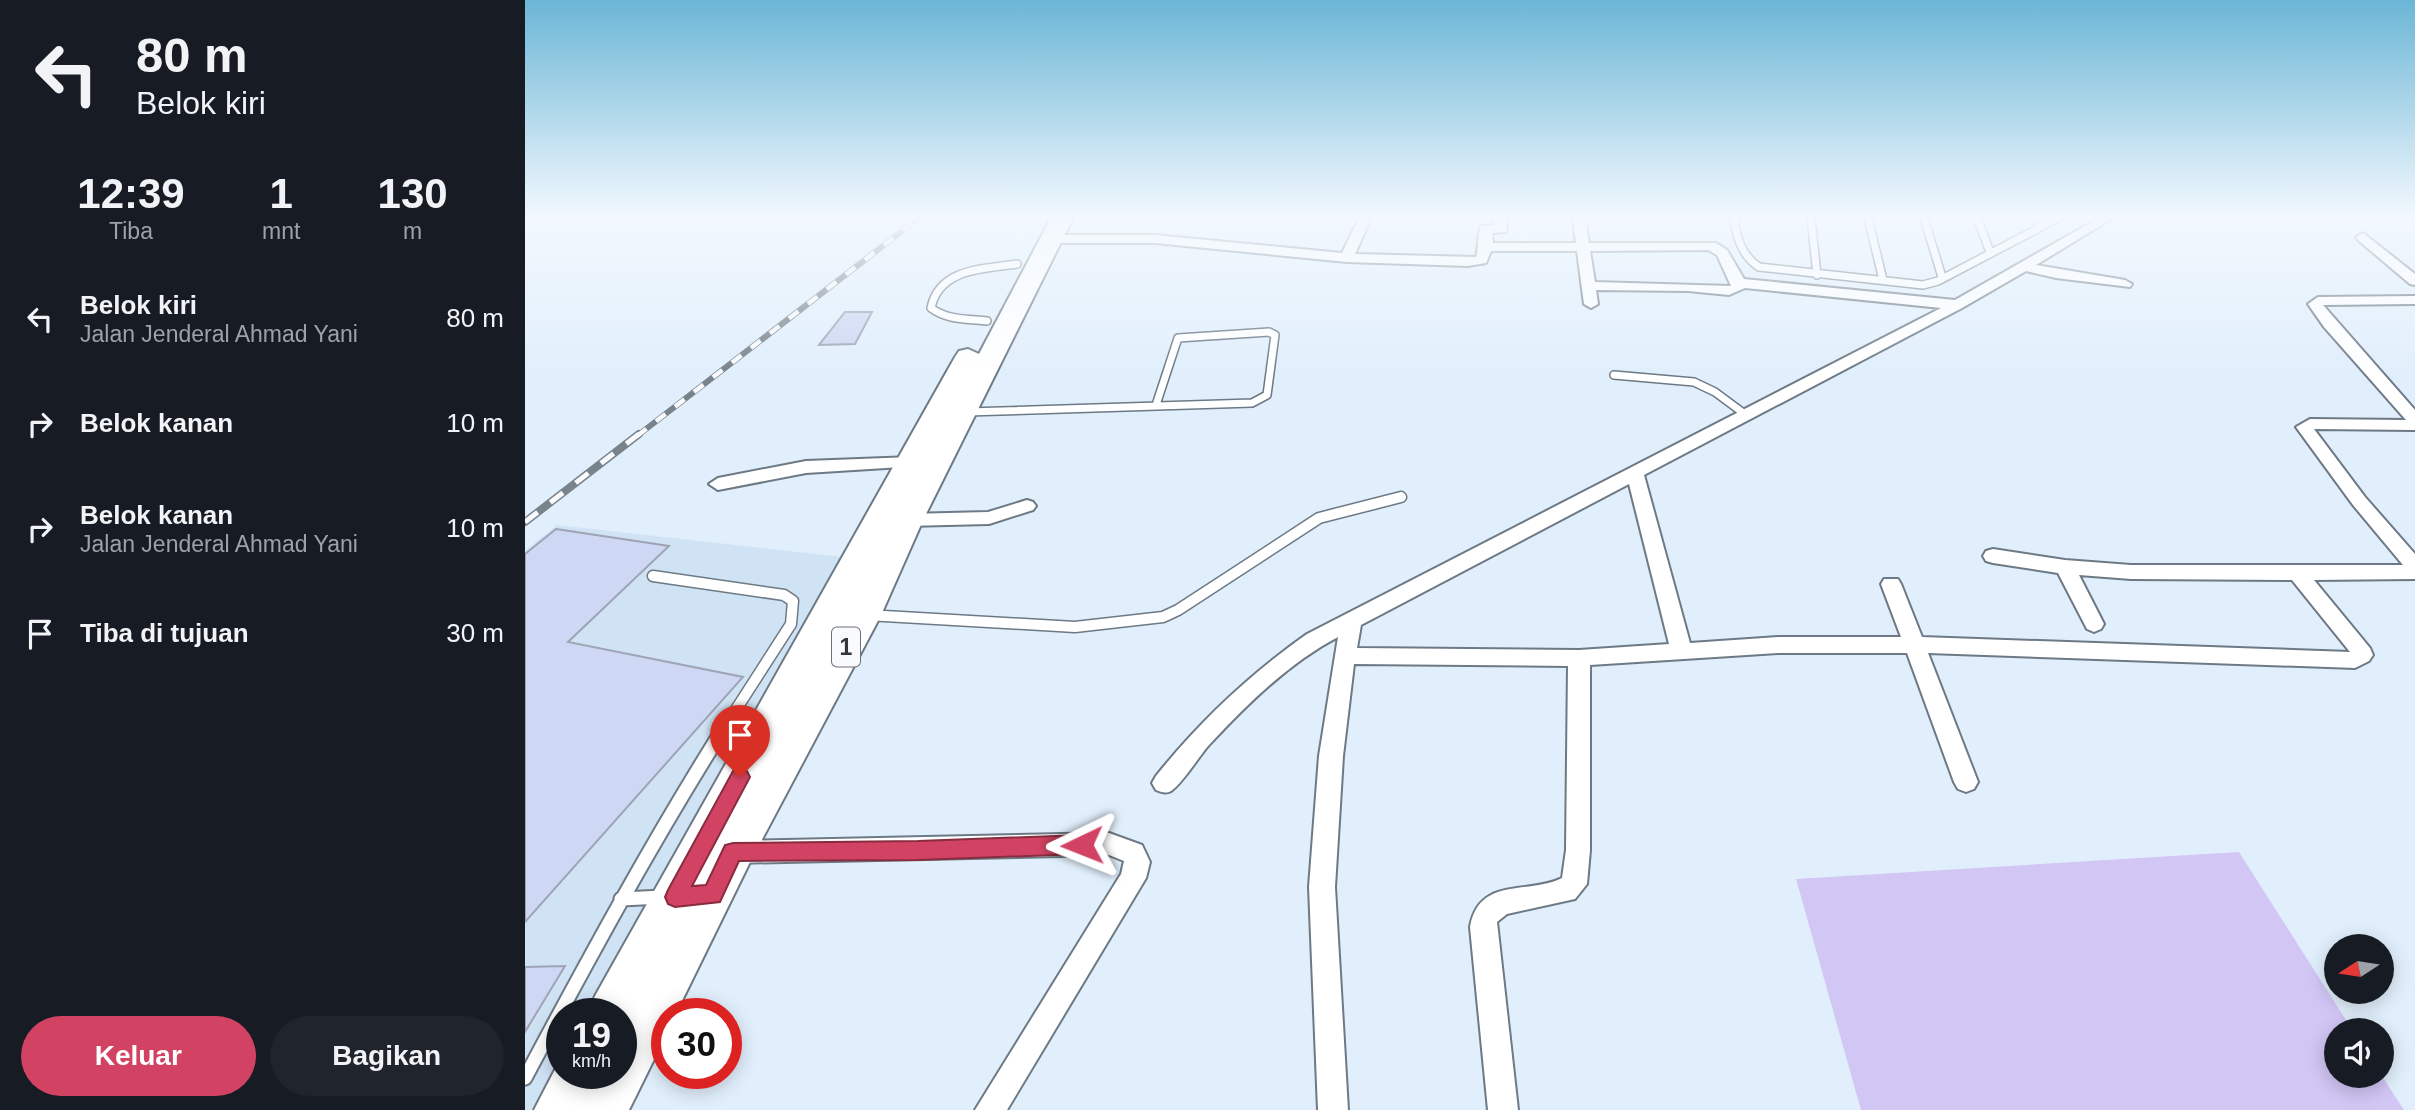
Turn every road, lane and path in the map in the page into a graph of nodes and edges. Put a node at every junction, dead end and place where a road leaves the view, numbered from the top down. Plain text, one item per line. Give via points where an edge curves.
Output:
1 (982, 270) edge
2 (1014, 270) edge
3 (1028, 270) edge
4 (1586, 270) edge
5 (1731, 270) edge
6 (1771, 270) edge
7 (1816, 270) edge
8 (1881, 270) edge
9 (1940, 270) edge
10 (1956, 270) edge
11 (2021, 270) edge
12 (2038, 270) edge
13 (1817, 275) junction
14 (1942, 277) junction
15 (1883, 280) junction
16 (1739, 284) junction
17 (2125, 284) dead end
18 (1588, 286) junction
19 (2415, 300) edge
20 (1591, 304) dead end
21 (1957, 305) junction
22 (987, 321) junction
23 (1614, 375) dead end
24 (1156, 405) junction
25 (952, 411) junction
26 (1746, 415) junction
27 (2415, 423) edge
28 (912, 462) junction
29 (1635, 474) junction
30 (718, 484) dead end
31 (1401, 497) dead end
32 (1027, 506) dead end
33 (907, 520) junction
34 (1993, 556) dead end
35 (2065, 567) junction
36 (2415, 569) edge
37 (2297, 573) junction
38 (653, 576) dead end
39 (1891, 584) dead end
40 (863, 615) junction
41 (1352, 618) junction
42 (2094, 624) dead end
43 (1914, 645) junction
44 (1681, 650) junction
45 (1345, 656) junction
46 (1579, 658) junction
47 (1966, 782) dead end
48 (1164, 783) dead end
49 (733, 852) junction
50 (694, 896) junction
51 (621, 898) junction
52 (623, 998) edge
53 (637, 1033) edge
54 (525, 1078) edge
55 (571, 1089) edge
56 (612, 1089) edge
57 (560, 1110) edge
58 (601, 1110) edge
59 (990, 1110) edge
60 (1333, 1110) edge
61 (1503, 1110) edge

1 - 22 lane via 947,279 936,289 930,308 949,317
2 - 22 highway, 1
3 - 25 highway, 1
4 - 18 street
5 - 16 street
6 - 13 lane
7 - 13 lane
8 - 15 lane
9 - 14 lane
10 - 14 lane
11 - 21 street
12 - 17 street
13 - 15 lane
14 - 15 lane via 1923,285
16 - 18 street via 1729,291
16 - 21 street
18 - 20 street
19 - 27 street via 2315,304
21 - 26 street
22 - 25 highway, 1
23 - 26 lane via 1694,382
24 - 24 lane via 1262,399 1267,395 1275,335 1178,338
24 - 25 lane
25 - 28 highway, 1
25 - 33 highway, 1
26 - 29 street
27 - 36 street via 2304,427
28 - 30 street via 830,464
28 - 50 highway, 1
29 - 41 street
29 - 44 street
31 - 40 lane via 1319,518 1163,617 1065,627
32 - 33 street via 989,518
33 - 40 highway, 1
34 - 35 street
35 - 37 street
35 - 42 street
36 - 37 street
37 - 43 street via 2358,648 2360,659
38 - 51 lane via 784,595 793,601 794,612 791,624
39 - 43 street
40 - 49 highway, 1
41 - 45 street
41 - 48 street via 1251,686
43 - 44 street
43 - 47 street
44 - 46 street
45 - 46 street
45 - 60 street via 1331,757 1322,887
46 - 61 street via 1574,884 1566,891 1501,903 1485,915
49 - 50 highway, 1
49 - 59 street via 1109,844 1133,853 1137,862 1133,878
50 - 51 lane
50 - 52 highway, 1
50 - 53 highway, 1
51 - 54 lane
55 - 57 highway
56 - 58 highway, 1

